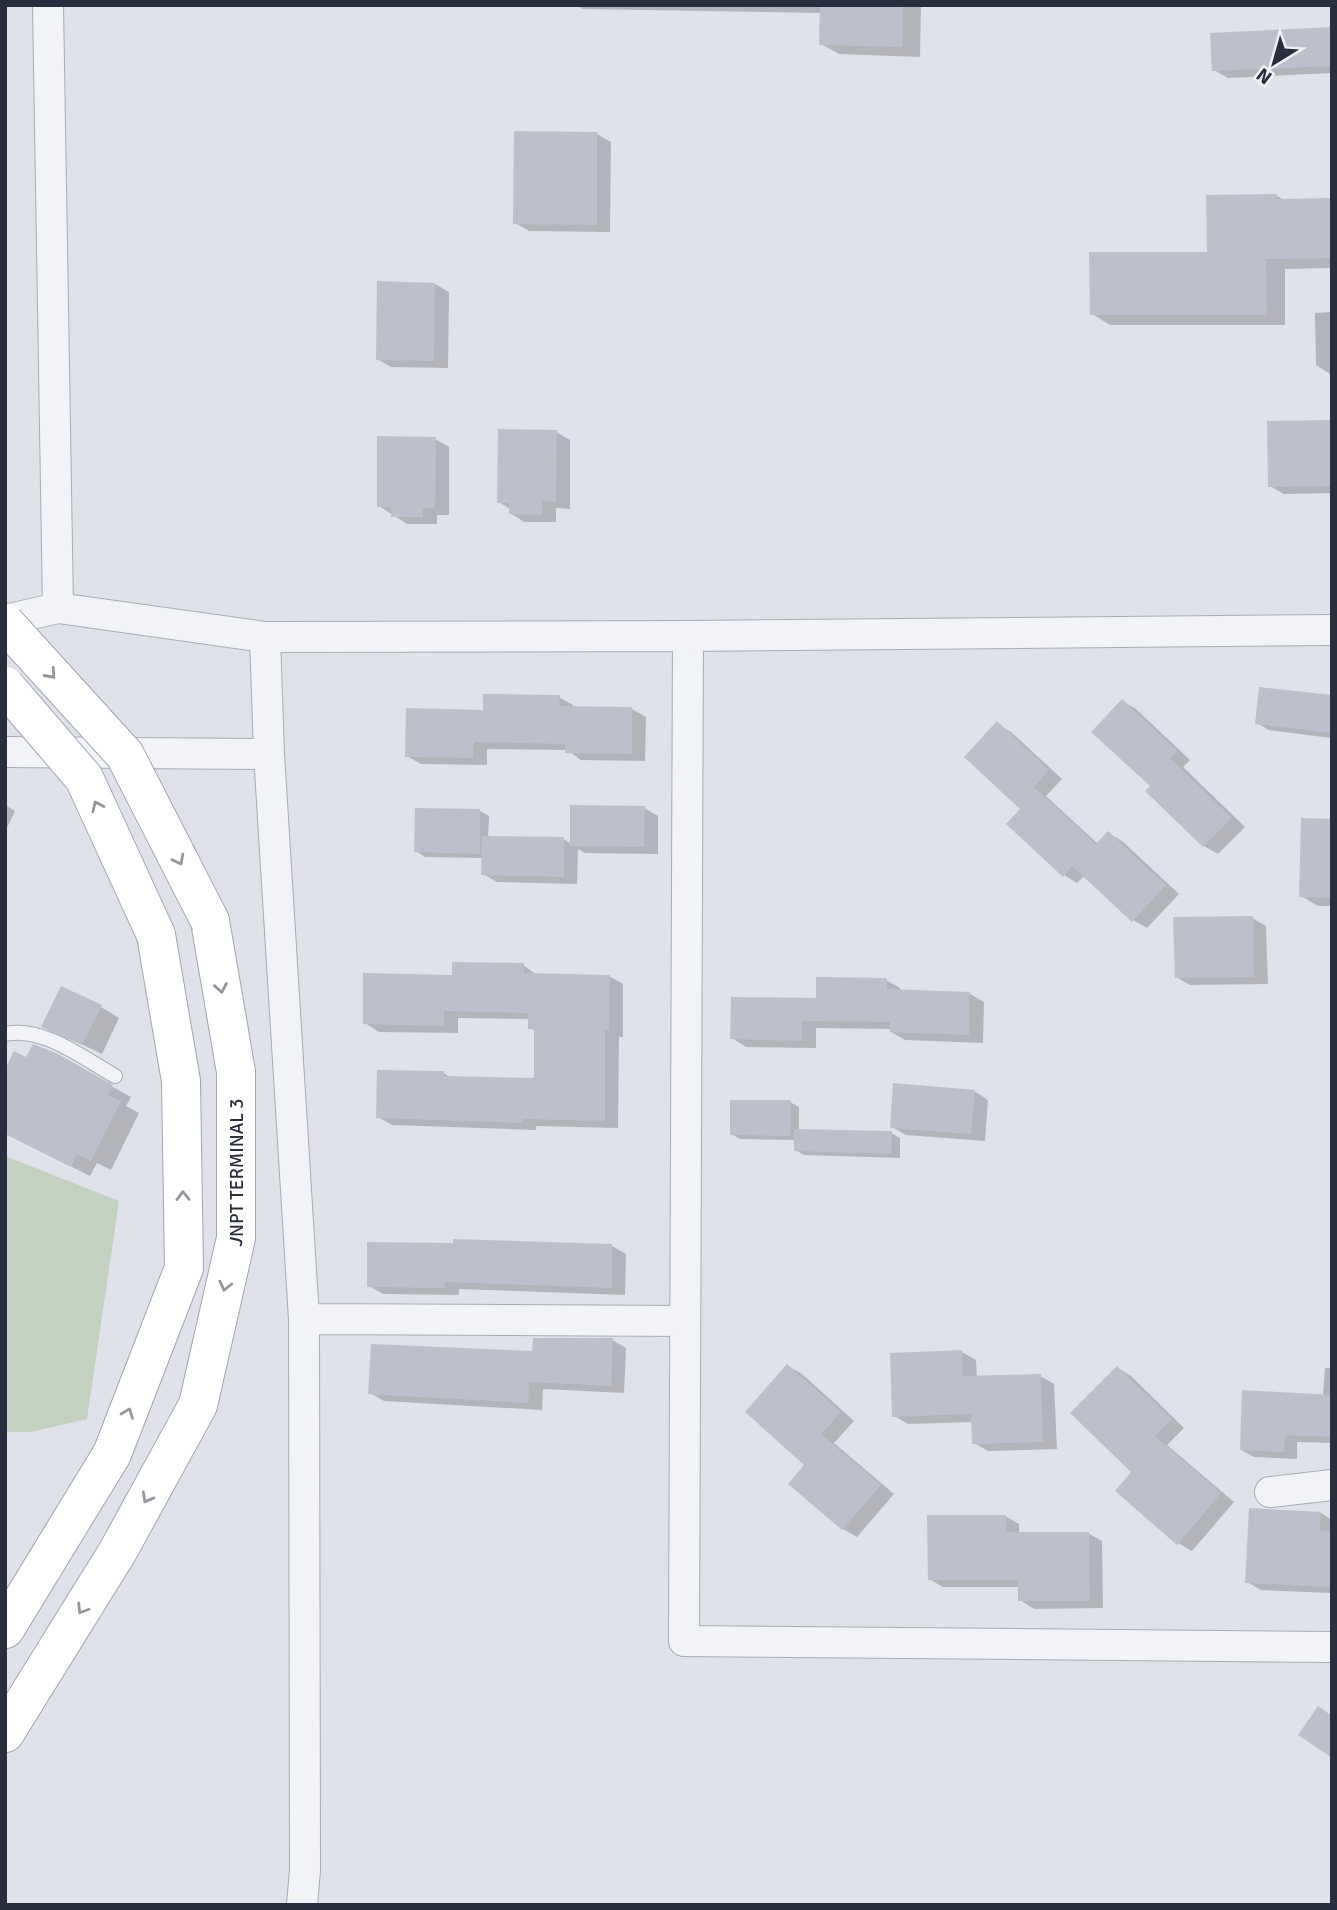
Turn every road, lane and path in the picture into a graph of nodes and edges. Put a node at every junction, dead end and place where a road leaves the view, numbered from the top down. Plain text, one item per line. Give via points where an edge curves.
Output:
1 (48, 5) edge
2 (58, 608) junction
3 (5, 622) edge
4 (1332, 630) edge
5 (265, 636) junction
6 (688, 636) junction
7 (5, 686) edge
8 (5, 752) edge
9 (269, 754) junction
10 (5, 1034) edge
11 (115, 1076) dead end
12 (304, 1319) junction
13 (685, 1321) junction
14 (1332, 1485) edge
15 (1270, 1492) dead end
16 (5, 1629) edge
17 (1332, 1647) edge
18 (5, 1733) edge
19 (302, 1905) edge

1 - 2 street
2 - 3 street
2 - 5 street
3 -> 18 main road, JNPT TERMINAL 3, bridge via 125,755 210,921 236,1072 236,1238 198,1405 118,1551
4 - 6 street
5 - 6 street
5 - 9 street
6 - 13 street
16 -> 7 main road, bridge via 112,1454 184,1268 181,1081 156,935 84,778
8 - 9 street
9 - 12 street
10 - 11 lane via 20,1031 50,1040
12 - 13 street
12 - 19 street via 306,1870
13 - 17 street via 684,1641
14 - 15 street

